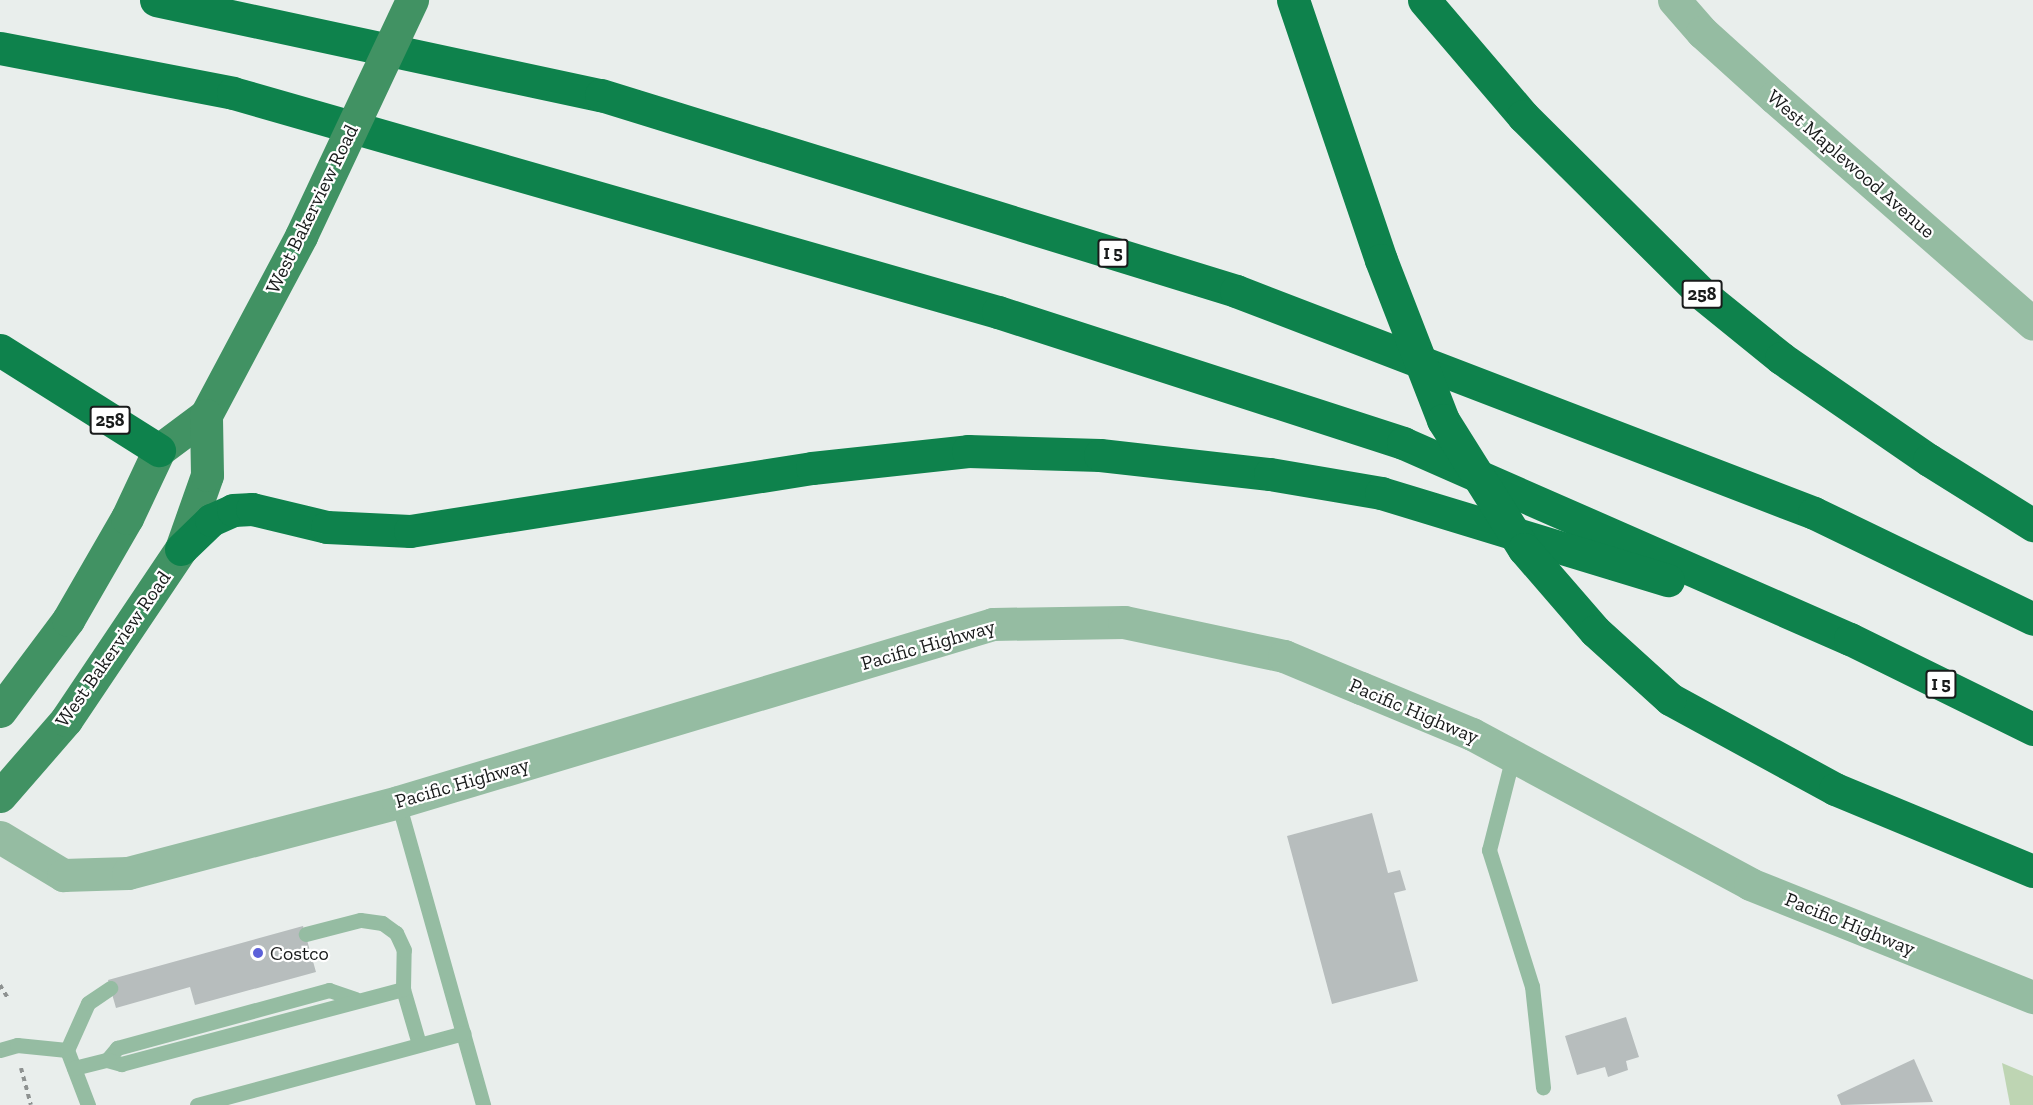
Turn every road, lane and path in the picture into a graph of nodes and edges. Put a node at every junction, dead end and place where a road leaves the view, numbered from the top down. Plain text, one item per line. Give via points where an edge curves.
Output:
1 (156, 0) edge
2 (412, 0) edge
3 (1293, 0) edge
4 (1424, 0) edge
5 (1674, 0) edge
6 (0, 48) edge
7 (2033, 324) edge
8 (0, 350) edge
9 (206, 415) junction
10 (159, 450) junction
11 (2033, 525) edge
12 (181, 549) junction
13 (2033, 619) edge
14 (1850, 639) junction
15 (0, 711) edge
16 (2033, 729) edge
17 (1513, 756) junction
18 (0, 796) edge
19 (398, 802) junction
20 (0, 837) edge
21 (2033, 871) edge
22 (306, 934) dead end
23 (0, 985) edge
24 (110, 988) dead end
25 (403, 989) junction
26 (2033, 997) edge
27 (9, 1000) dead end
28 (463, 1033) junction
29 (419, 1044) junction
30 (0, 1050) edge
31 (67, 1050) junction
32 (21, 1068) dead end
33 (74, 1068) junction
34 (1543, 1087) dead end
35 (31, 1105) edge
36 (88, 1105) edge
37 (197, 1105) edge
38 (483, 1105) edge

1 - 13 highway, I 5 via 601,95 1236,291 1814,513
2 - 9 main road, West Bakerview Road, bridge via 301,236
3 - 21 highway, bridge via 1381,260 1443,420 1524,549 1595,631 1670,699 1835,789
4 - 11 highway, 258 via 1523,116 1702,294 1781,358 1929,460
5 - 7 street, West Maplewood Avenue via 1750,76
6 - 14 highway, I 5 via 233,93 998,312 1403,443
8 - 10 highway, 258
9 - 10 main road, West Bakerview Road
9 - 12 main road, West Bakerview Road via 207,475
10 - 15 main road, West Bakerview Road via 127,518 68,620
12 - 14 highway via 211,520 233,510 252,509 327,527 410,531 812,468 968,451 1100,455 1270,474 1381,493
12 - 18 main road, West Bakerview Road via 66,720
14 - 16 highway, I 5
17 - 19 street, Pacific Highway via 1472,734 1284,656 1124,622 993,624
17 - 26 street, Pacific Highway via 1750,884
17 - 34 lane via 1489,850 1532,986
19 - 20 street, Pacific Highway via 128,873 63,874
19 - 28 lane
22 - 25 lane via 360,920 382,923 396,933 404,950
23 - 27 path
24 - 31 lane via 88,1003
25 - 29 lane
25 - 33 lane via 121,1064 107,1060
28 - 29 lane
28 - 38 lane
29 - 37 lane
30 - 31 lane via 17,1046
31 - 33 lane
32 - 35 path
33 - 36 lane

